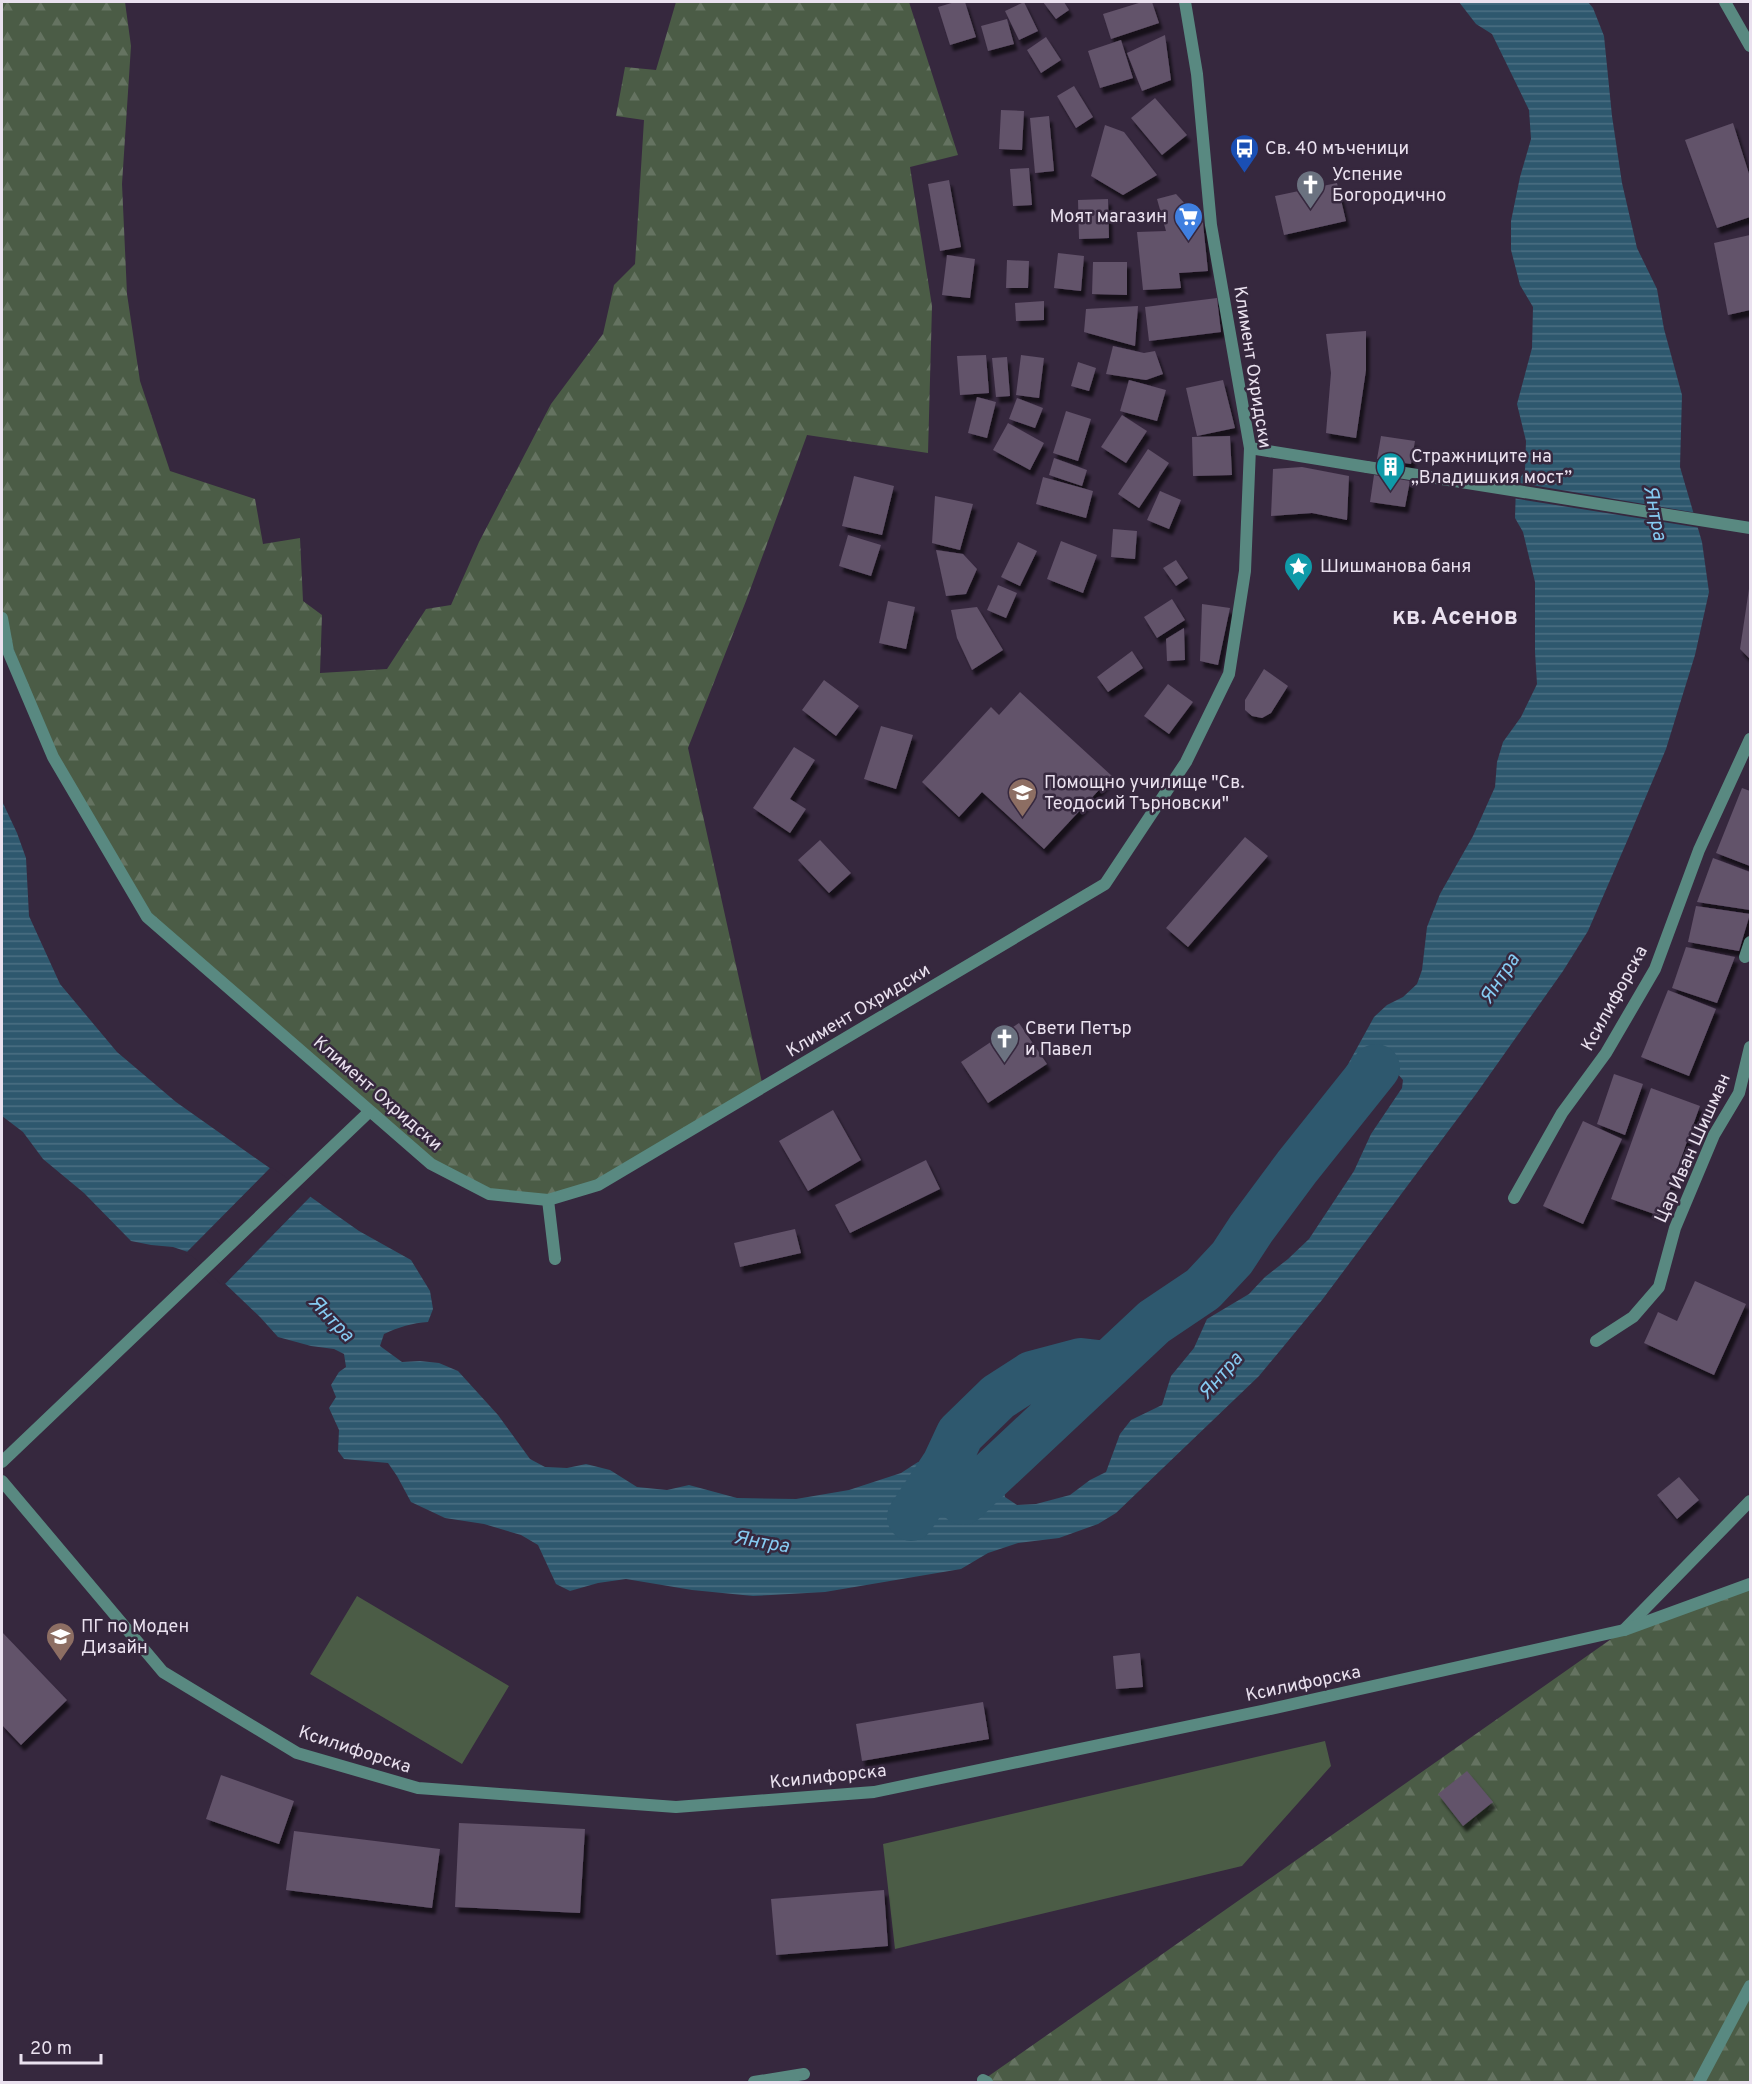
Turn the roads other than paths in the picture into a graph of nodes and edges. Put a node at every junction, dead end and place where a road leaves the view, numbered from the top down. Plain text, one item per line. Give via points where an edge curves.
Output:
1 (1185, 2) edge
2 (1725, 2) edge
3 (1750, 46) edge
4 (1250, 448) junction
5 (1750, 528) edge
6 (2, 618) edge
7 (1750, 739) edge
8 (1750, 942) edge
9 (1745, 957) dead end
10 (1750, 1047) edge
11 (370, 1111) junction
12 (1514, 1198) dead end
13 (548, 1200) junction
14 (555, 1259) dead end
15 (1596, 1341) dead end
16 (2, 1462) edge
17 (2, 1481) edge
18 (1750, 1501) edge
19 (1750, 1584) edge
20 (1624, 1630) junction
21 (1750, 1986) edge
22 (754, 2082) edge
23 (795, 2082) edge
24 (1699, 2082) edge

1 - 4 street, Климент Охридски via 1197,74 1211,225
2 - 3 street
4 - 5 street
4 - 13 street, Климент Охридски via 1245,571 1229,674 1186,762 1105,884 598,1185
6 - 11 street, Климент Охридски via 8,651 53,757 147,917
7 - 12 street, Ксилифорска via 1699,850 1655,969 1606,1053 1562,1113
8 - 9 street
10 - 15 street, Цар Иван Шишман via 1739,1093 1714,1135 1675,1228 1659,1287 1633,1317
11 - 13 street, Климент Охридски via 431,1164 489,1194
11 - 16 street
13 - 14 street
17 - 20 street, Ксилифорска via 163,1672 297,1753 417,1788 676,1807 874,1792
18 - 20 street
19 - 20 street, Ксилифорска
21 - 24 street
22 - 23 street via 804,2074

